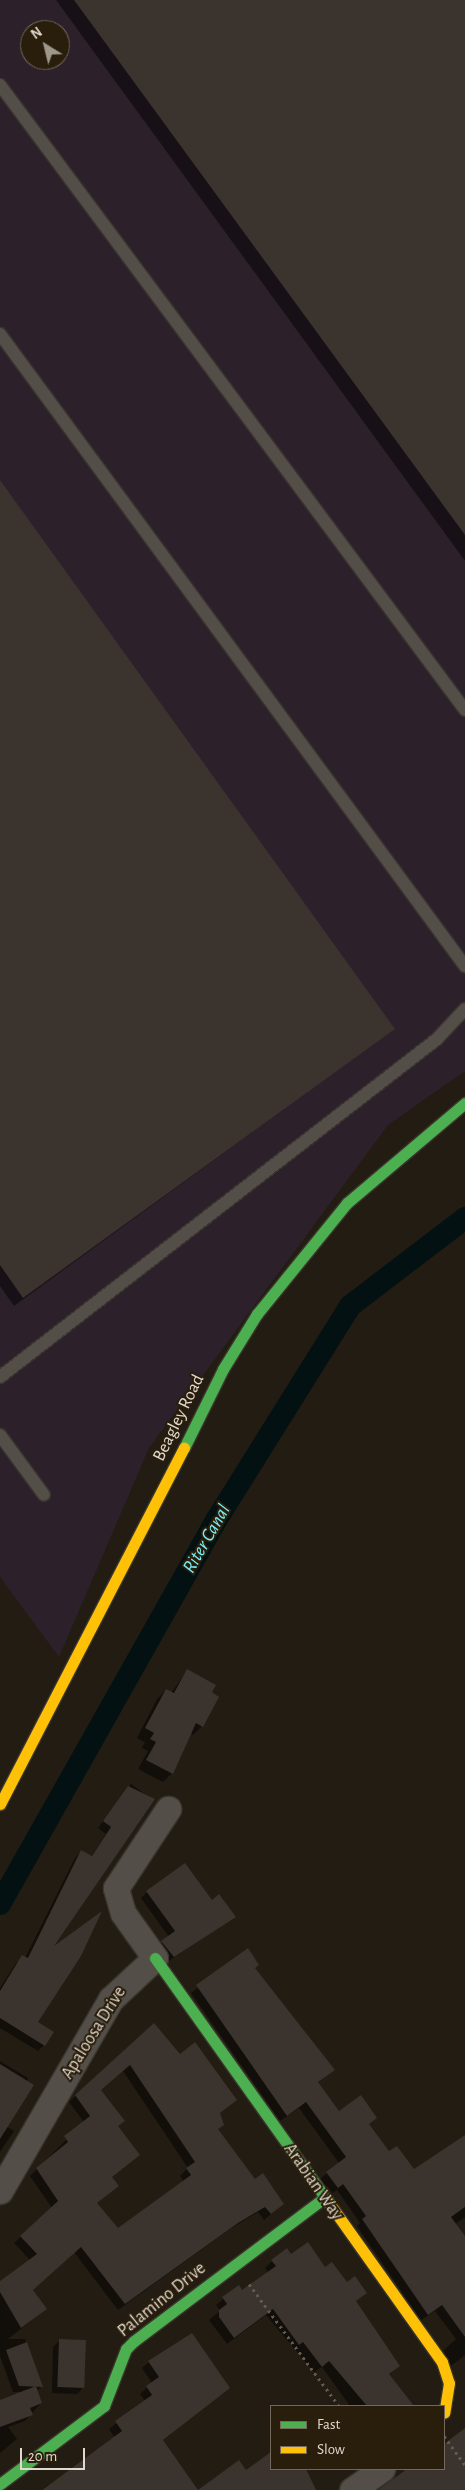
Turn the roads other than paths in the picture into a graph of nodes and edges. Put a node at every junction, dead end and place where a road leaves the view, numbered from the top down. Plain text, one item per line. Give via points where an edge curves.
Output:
1 (1, 83) edge
2 (0, 334) edge
3 (465, 710) edge
4 (465, 966) edge
5 (465, 1009) edge
6 (465, 1103) edge
7 (0, 1378) edge
8 (0, 1435) edge
9 (44, 1495) dead end
10 (2, 1796) edge
11 (168, 1809) dead end
12 (155, 1958) junction
13 (0, 2191) edge
14 (324, 2198) junction
15 (445, 2407) edge
16 (381, 2470) edge
17 (0, 2484) edge
18 (352, 2490) edge

1 - 3 lane
2 - 4 lane
5 - 7 lane via 437,1039
6 - 10 street, Beagley Road via 406,1149 348,1203 257,1314 219,1377
8 - 9 lane
11 - 12 street via 116,1888 123,1913
12 - 13 street, Apaloosa Drive via 111,1999
12 - 14 street, Arabian Way
14 - 15 street, Arabian Way via 442,2362 449,2383
14 - 17 street, Palamino Drive via 134,2341 126,2349 104,2406
16 - 18 street

